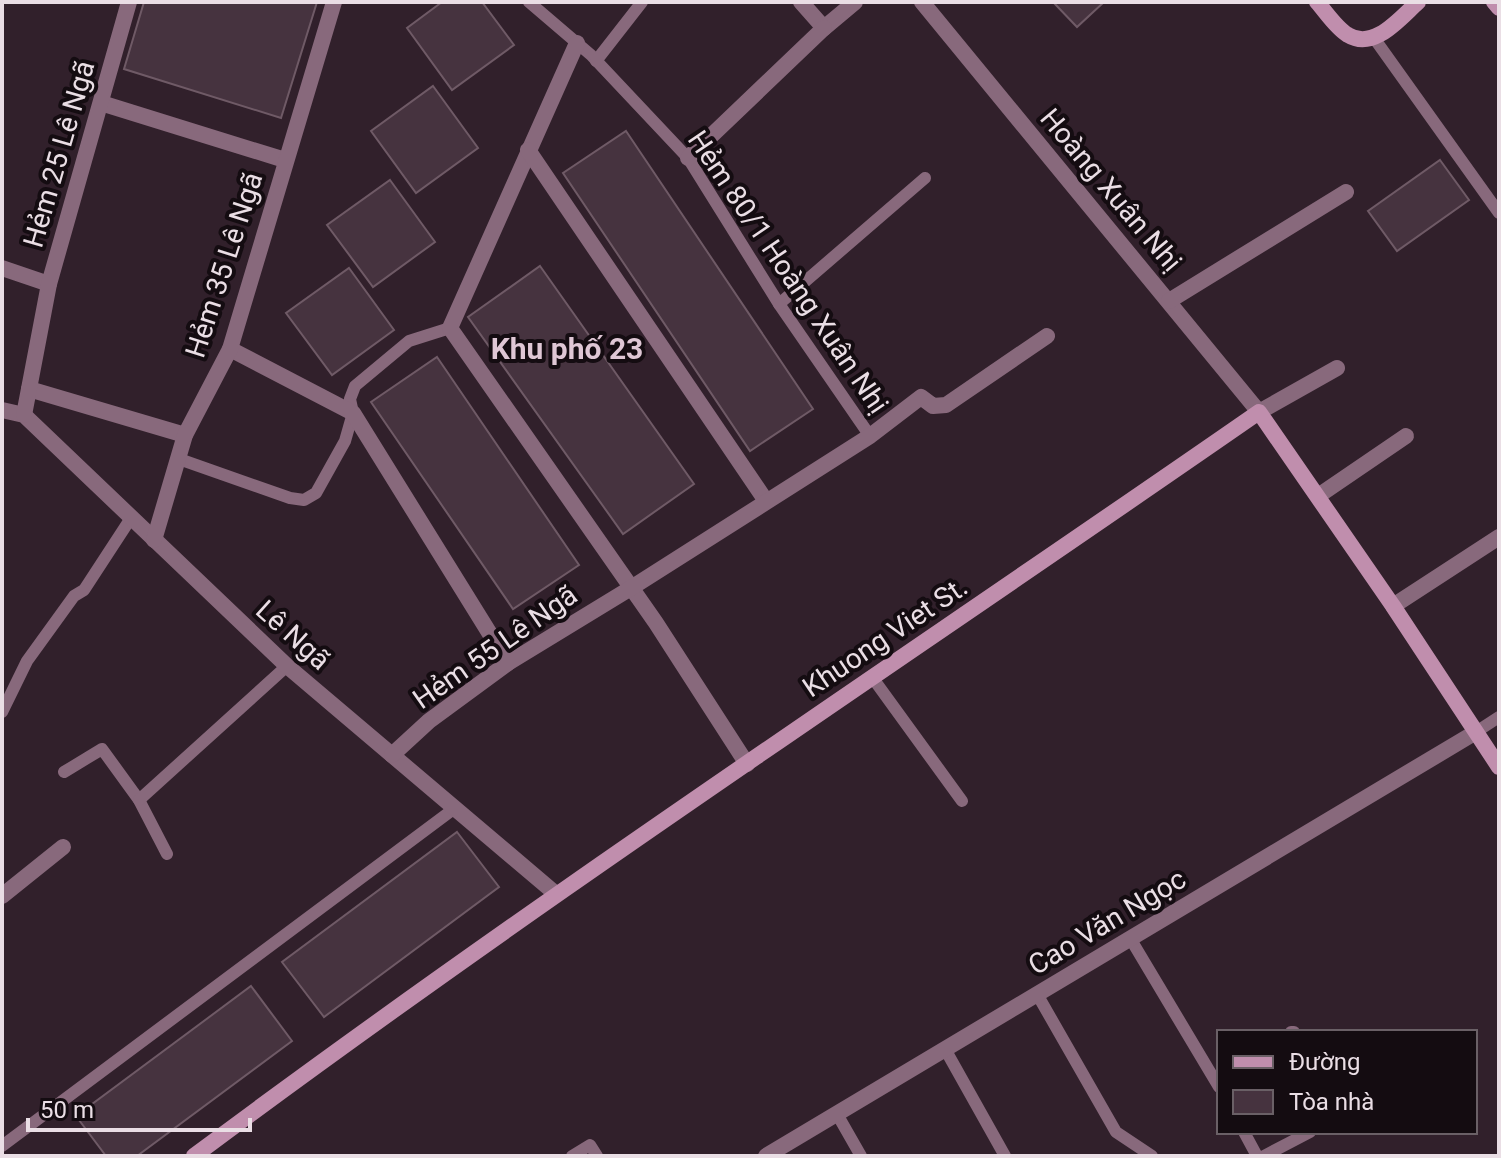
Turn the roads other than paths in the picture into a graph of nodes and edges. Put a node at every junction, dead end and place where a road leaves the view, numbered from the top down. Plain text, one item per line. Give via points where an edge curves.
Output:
1 (129, 2) edge
2 (334, 2) edge
3 (529, 2) edge
4 (642, 2) edge
5 (801, 2) edge
6 (855, 2) edge
7 (922, 2) edge
8 (1317, 2) edge
9 (1418, 2) edge
10 (1494, 2) edge
11 (1499, 8) edge
12 (824, 28) junction
13 (1374, 38) junction
14 (577, 43) junction
15 (596, 61) junction
16 (101, 103) junction
17 (528, 150) junction
18 (688, 158) junction
19 (285, 160) junction
20 (925, 178) dead end
21 (1346, 192) dead end
22 (1499, 213) edge
23 (2, 268) edge
24 (49, 284) junction
25 (1169, 301) junction
26 (779, 304) junction
27 (450, 328) junction
28 (1047, 336) dead end
29 (230, 349) junction
30 (1337, 368) dead end
31 (29, 389) junction
32 (2, 410) edge
33 (1259, 412) junction
34 (353, 413) junction
35 (24, 415) junction
36 (185, 435) junction
37 (870, 436) junction
38 (1406, 436) dead end
39 (179, 459) junction
40 (1318, 496) junction
41 (766, 501) junction
42 (131, 518) junction
43 (1499, 537) edge
44 (154, 540) junction
45 (631, 588) junction
46 (1393, 606) junction
47 (508, 663) junction
48 (287, 666) junction
49 (872, 677) junction
50 (2, 712) edge
51 (1499, 717) edge
52 (1476, 732) junction
53 (392, 755) junction
54 (747, 764) junction
55 (1499, 767) edge
56 (64, 772) dead end
57 (139, 800) junction
58 (962, 801) dead end
59 (455, 808) junction
60 (63, 847) dead end
61 (167, 854) dead end
62 (556, 894) junction
63 (2, 896) edge
64 (1130, 938) junction
65 (1037, 994) junction
66 (945, 1049) junction
67 (1217, 1078) edge
68 (837, 1114) junction
69 (1245, 1134) edge
70 (1306, 1134) edge
71 (2, 1146) edge
72 (194, 1156) edge
73 (572, 1156) edge
74 (597, 1156) edge
75 (766, 1156) edge
76 (861, 1156) edge
77 (1005, 1156) edge
78 (1152, 1156) edge
79 (1257, 1156) edge
80 (1264, 1156) edge

1 - 16 street, Hẻm 25 Lê Ngã
2 - 19 street, Hẻm 35 Lê Ngã
3 - 14 lane, Hẻm 80/1 Hoàng Xuân Nhị
4 - 15 lane
5 - 12 street
6 - 12 street
7 - 25 street, Hoàng Xuân Nhị
8 - 13 street via 1345,34 1358,40
9 - 13 street
10 - 11 street
12 - 18 street
13 - 22 lane
14 - 15 lane, Hẻm 80/1 Hoàng Xuân Nhị
14 - 17 street
15 - 18 lane, Hẻm 80/1 Hoàng Xuân Nhị
16 - 19 street
16 - 24 street, Hẻm 25 Lê Ngã
17 - 27 street
17 - 41 street
18 - 26 lane, Hẻm 80/1 Hoàng Xuân Nhị
19 - 29 street, Hẻm 35 Lê Ngã
20 - 26 lane
21 - 25 street
23 - 24 street
24 - 31 street, Hẻm 25 Lê Ngã
25 - 33 street, Hoàng Xuân Nhị
26 - 37 lane, Hẻm 80/1 Hoàng Xuân Nhị
27 - 34 lane via 409,341 364,377 350,399
27 - 45 street
28 - 37 street, Hẻm 55 Lê Ngã via 946,405 933,406 921,397
29 - 34 street
29 - 36 street, Hẻm 35 Lê Ngã
30 - 33 street
31 - 35 street, Hẻm 25 Lê Ngã
31 - 36 street
32 - 35 street
33 - 40 street
33 - 49 street, Khuong Viet St.
34 - 39 lane via 345,441 316,493 304,500
34 - 47 street
35 - 42 street, Lê Ngã
36 - 39 street, Hẻm 35 Lê Ngã
37 - 41 street, Hẻm 55 Lê Ngã
38 - 40 street
39 - 44 street, Hẻm 35 Lê Ngã
40 - 46 street
41 - 45 street, Hẻm 55 Lê Ngã
42 - 44 street, Lê Ngã
42 - 50 lane via 84,590 74,596 27,661
43 - 46 street
44 - 48 street, Lê Ngã
45 - 47 street, Hẻm 55 Lê Ngã
45 - 54 street
46 - 52 street
47 - 53 street, Hẻm 55 Lê Ngã
48 - 53 street, Lê Ngã
48 - 57 lane
49 - 54 street, Khuong Viet St.
49 - 58 lane
51 - 52 lane
52 - 55 street
52 - 64 street, Cao Văn Ngọc
53 - 59 street, Lê Ngã
54 - 62 street, Khuong Viet St.
56 - 57 lane via 102,749
57 - 61 lane
59 - 62 street, Lê Ngã
59 - 71 lane
60 - 63 street
62 - 72 street, Khuong Viet St.
64 - 65 street, Cao Văn Ngọc
64 - 67 lane
65 - 66 street, Cao Văn Ngọc
65 - 78 lane via 1116,1132
66 - 68 street, Cao Văn Ngọc
66 - 77 lane
68 - 75 street, Cao Văn Ngọc
68 - 76 lane
69 - 79 lane
70 - 80 lane
73 - 74 lane via 590,1145

